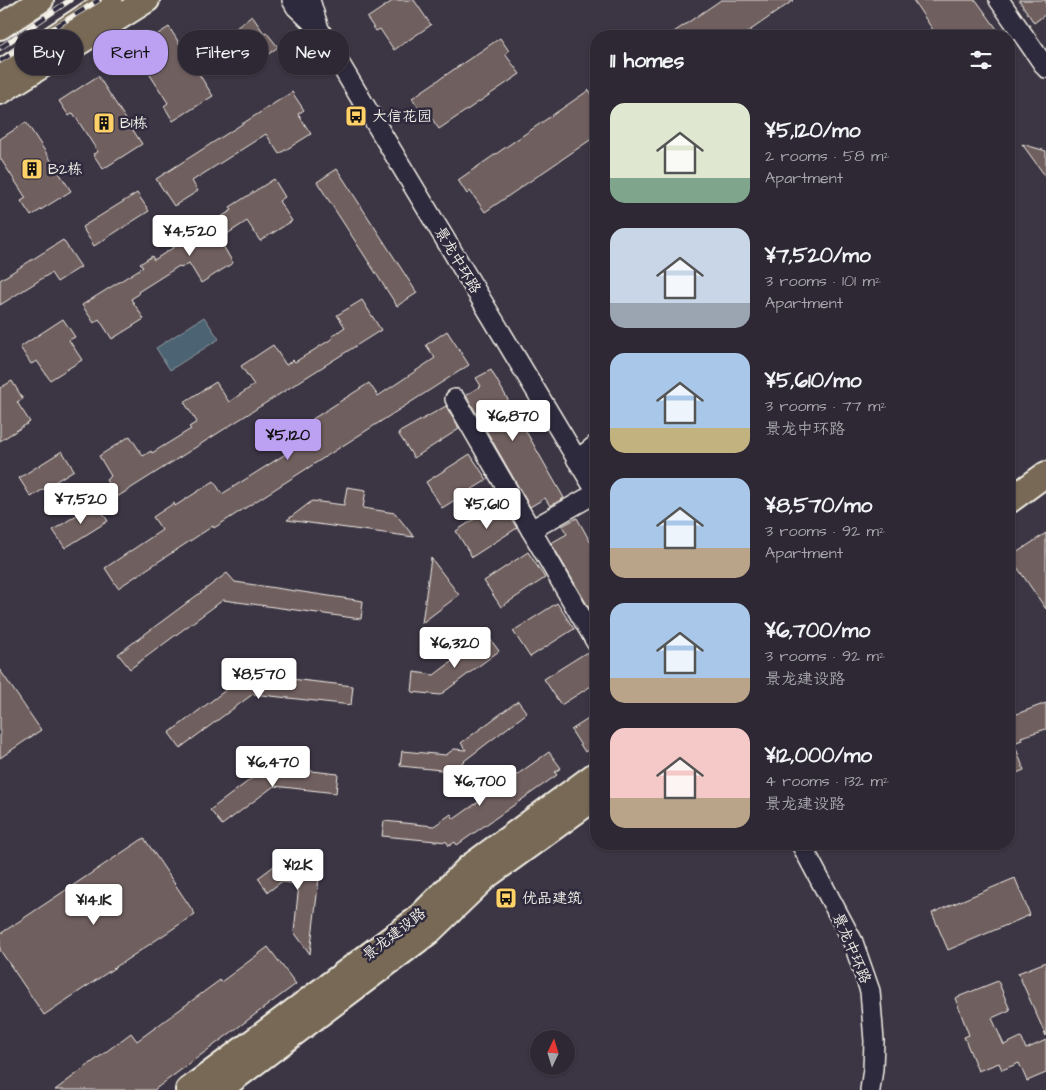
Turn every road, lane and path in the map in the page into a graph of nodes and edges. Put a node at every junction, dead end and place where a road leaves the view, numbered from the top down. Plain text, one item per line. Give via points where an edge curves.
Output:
1 (41, 0) edge
2 (110, 0) edge
3 (147, 0) edge
4 (292, 0) edge
5 (310, 0) edge
6 (999, 0) edge
7 (0, 26) edge
8 (319, 29) junction
9 (1046, 68) edge
10 (0, 73) edge
11 (0, 92) edge
12 (455, 398) dead end
13 (590, 450) edge
14 (1046, 456) edge
15 (577, 460) junction
16 (1046, 474) edge
17 (1015, 479) edge
18 (590, 482) edge
19 (590, 496) edge
20 (1015, 497) edge
21 (531, 530) junction
22 (590, 632) edge
23 (590, 778) edge
24 (590, 801) edge
25 (804, 850) edge
26 (188, 1090) edge
27 (219, 1090) edge
28 (870, 1090) edge

1 - 7 main road
2 - 10 main road
3 - 11 main road
4 - 8 street, 景龙中环路
5 - 8 street, 景龙中环路
6 - 9 street
8 - 15 street, 景龙中环路
12 - 21 street
13 - 15 street
14 - 17 main road
15 - 18 street, 景龙中环路
16 - 20 main road
19 - 21 street
21 - 22 street
23 - 26 main road, 景龙建设路 via 469,867 417,919
24 - 27 main road, 景龙建设路 via 487,876 429,932
25 - 28 street, 景龙中环路 via 852,942 870,991 874,1041

